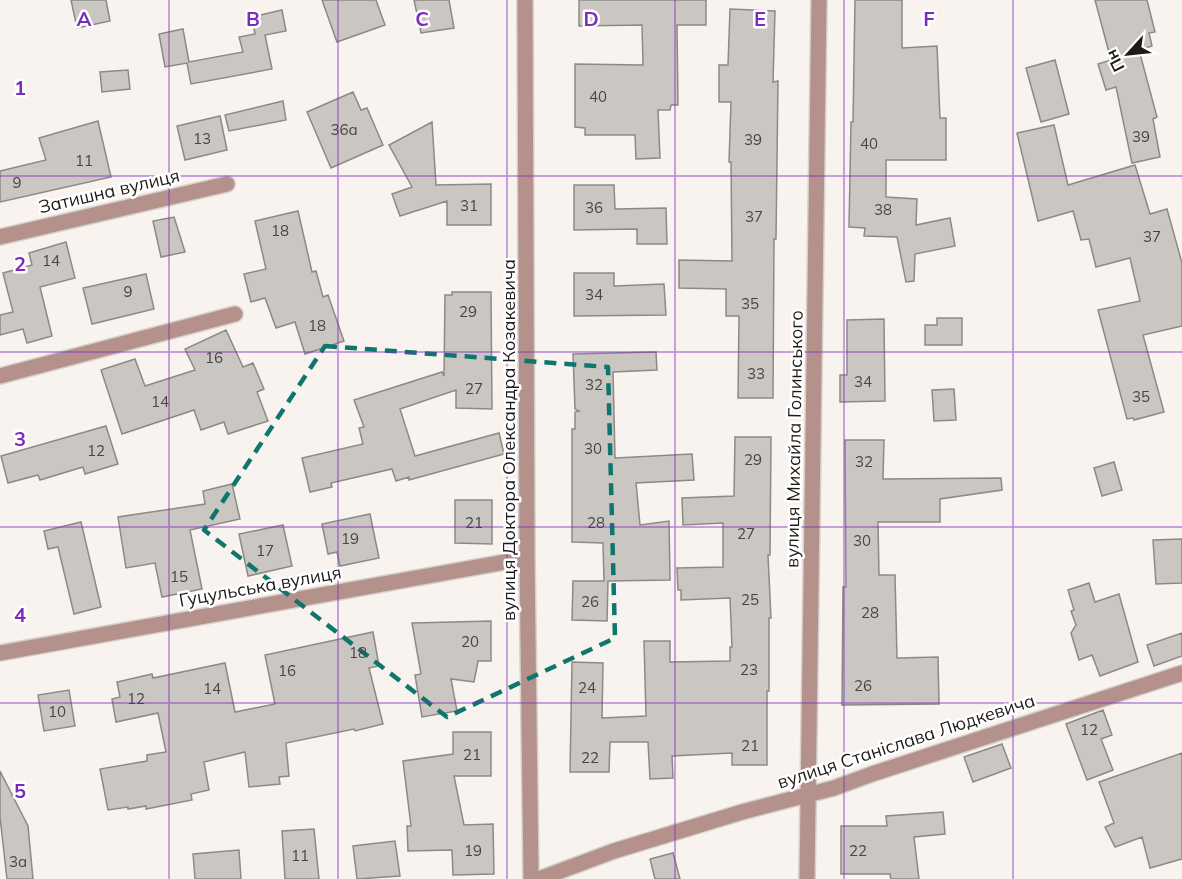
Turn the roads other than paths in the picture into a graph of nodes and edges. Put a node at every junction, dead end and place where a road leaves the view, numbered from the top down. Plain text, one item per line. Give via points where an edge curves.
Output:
1 (525, 0) edge
2 (819, 0) edge
3 (227, 184) dead end
4 (0, 237) edge
5 (235, 314) dead end
6 (0, 376) edge
7 (527, 558) junction
8 (0, 653) edge
9 (1182, 673) edge
10 (808, 794) junction
11 (531, 879) edge
12 (539, 879) edge
13 (807, 879) edge

1 - 7 street, вулиця Доктора Олександра Козакевича
2 - 10 street, вулиця Михайла Голинського
3 - 4 street, Затишна вулиця
5 - 6 street
7 - 8 street, Гуцульська вулиця
7 - 11 street, вулиця Доктора Олександра Козакевича
9 - 10 street, вулиця Станіслава Людкевича
10 - 12 street, вулиця Станіслава Людкевича via 614,850
10 - 13 street, вулиця Михайла Голинського

